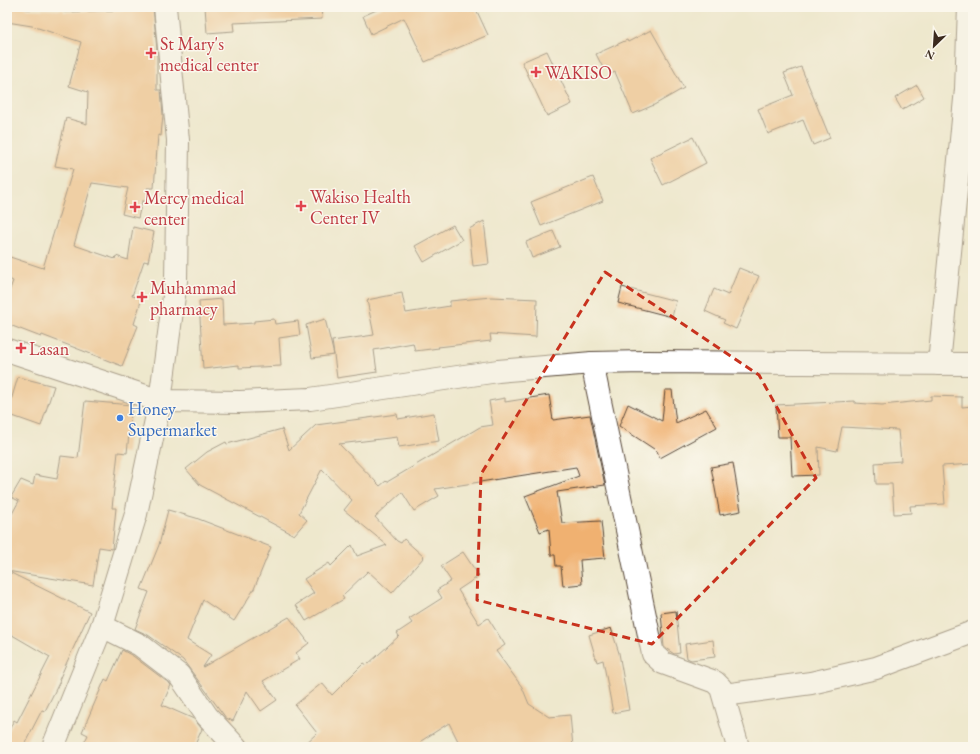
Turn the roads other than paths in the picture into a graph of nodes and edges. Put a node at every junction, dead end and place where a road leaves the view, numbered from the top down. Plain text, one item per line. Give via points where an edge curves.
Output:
1 (165, 7) edge
2 (969, 7) edge
3 (7, 350) edge
4 (592, 363) junction
5 (939, 364) junction
6 (973, 364) edge
7 (160, 401) junction
8 (102, 626) junction
9 (973, 632) edge
10 (724, 695) junction
11 (53, 747) edge
12 (236, 747) edge
13 (738, 747) edge

1 - 7 street via 178,140 176,281
2 - 5 street via 966,89
3 - 7 street
4 - 5 street
4 - 7 street via 498,371 310,398 240,402
4 - 10 street via 653,654 663,663 715,682
5 - 6 street
7 - 8 street via 136,514
8 - 11 street
8 - 12 street via 140,645 179,675 207,716
9 - 10 street via 876,668 811,683
10 - 13 street

